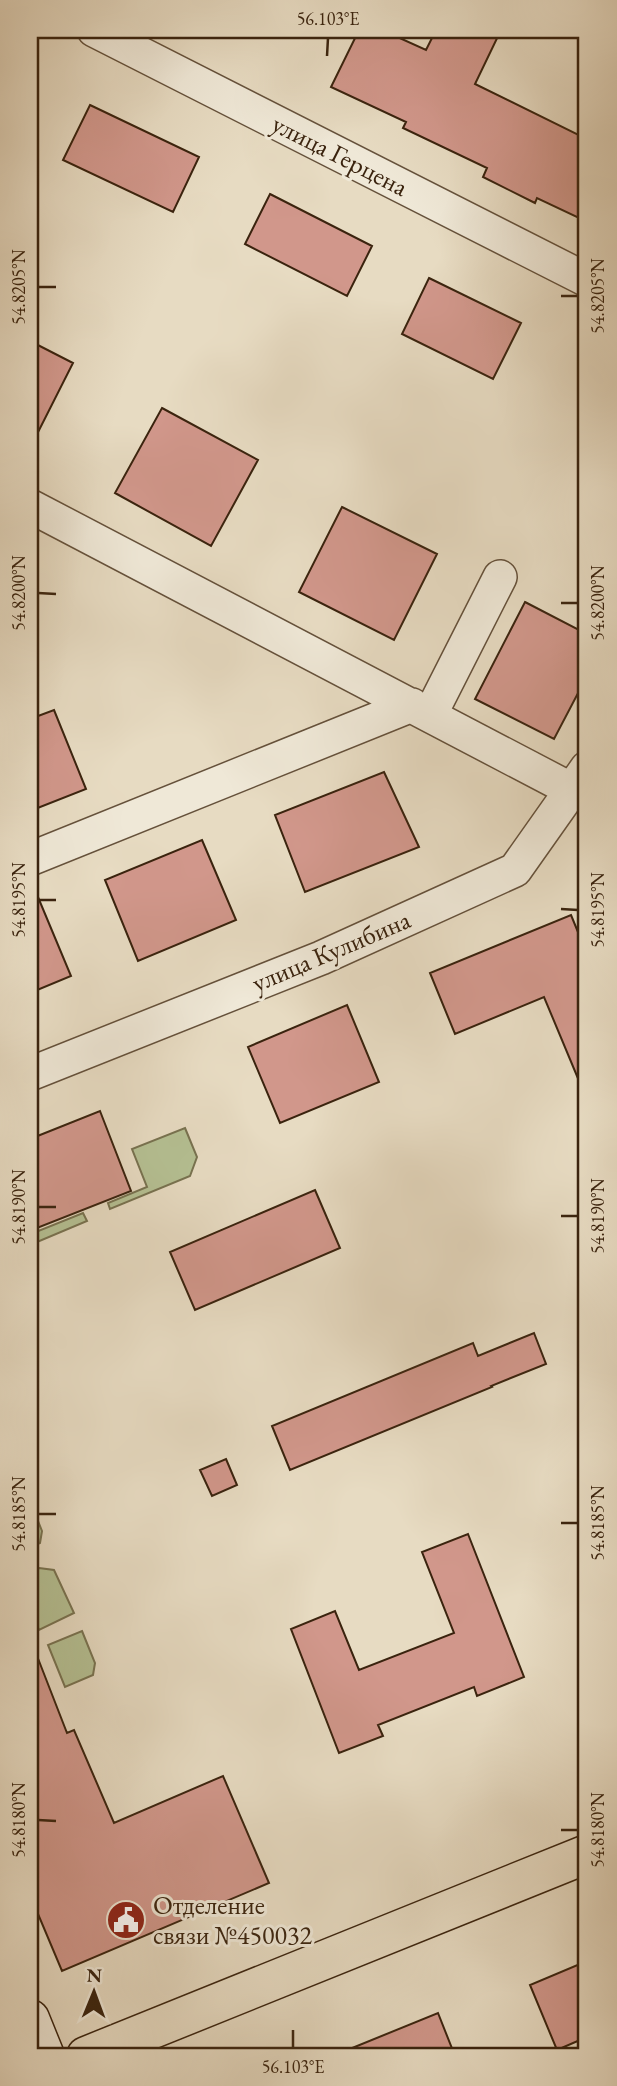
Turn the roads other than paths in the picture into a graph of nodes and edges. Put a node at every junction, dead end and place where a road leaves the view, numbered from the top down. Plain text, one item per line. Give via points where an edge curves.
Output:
1 (94, 30) edge
2 (587, 280) edge
3 (30, 506) edge
4 (500, 577) dead end
5 (421, 710) junction
6 (580, 779) edge
7 (30, 859) edge
8 (30, 1074) edge
9 (587, 1854) edge
10 (30, 2019) edge
11 (45, 2056) edge
12 (86, 2056) edge

1 - 2 street, улица Герцена
3 - 5 street
4 - 5 street
5 - 6 street
5 - 7 street
6 - 8 street, улица Кулибина via 515,870 321,958
9 - 12 main road
10 - 11 main road

